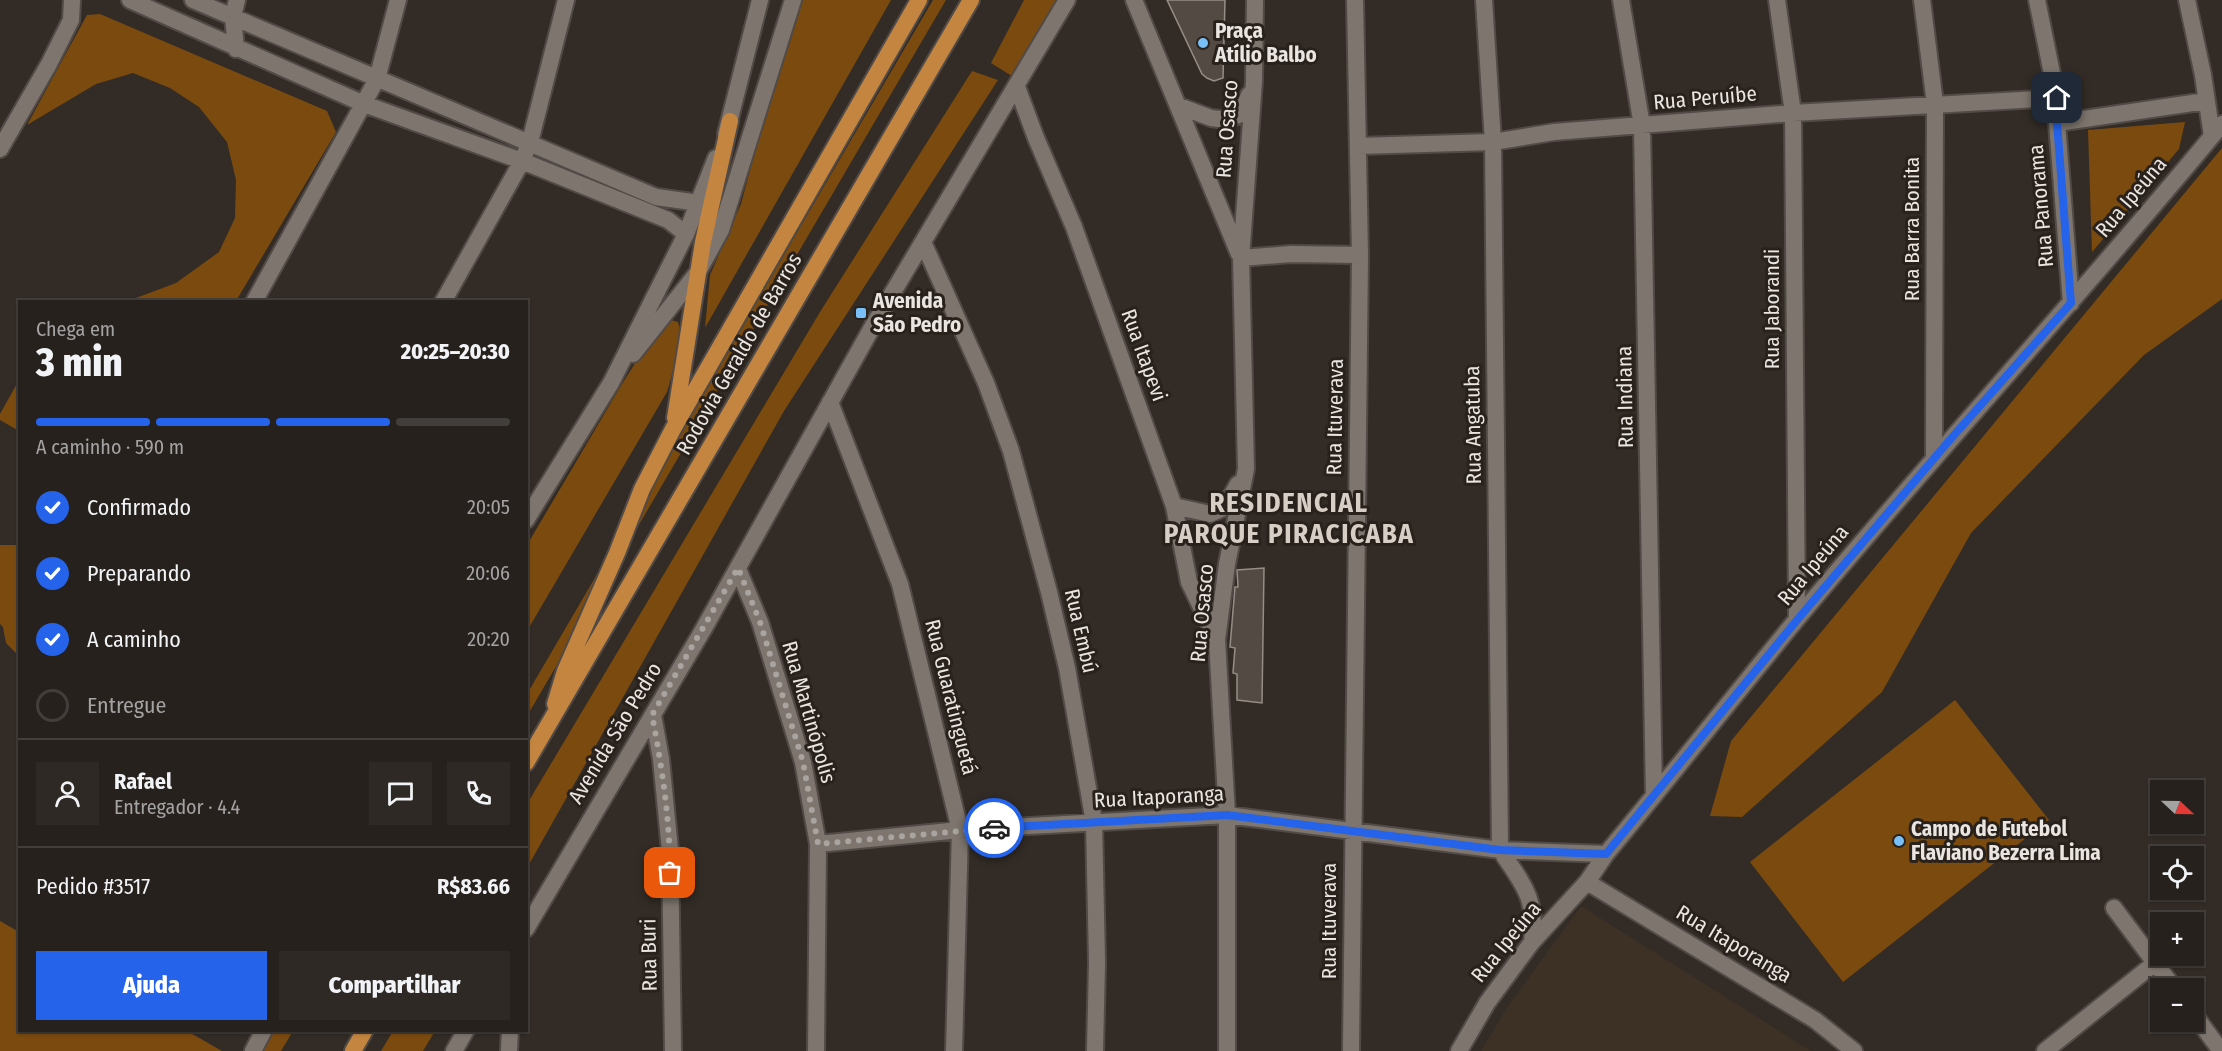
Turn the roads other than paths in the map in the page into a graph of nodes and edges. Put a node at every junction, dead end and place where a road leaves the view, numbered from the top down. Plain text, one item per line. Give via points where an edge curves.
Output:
1 (72, 0) edge
2 (130, 0) edge
3 (193, 0) edge
4 (398, 0) edge
5 (566, 0) edge
6 (760, 0) edge
7 (794, 0) edge
8 (920, 0) edge
9 (971, 0) edge
10 (1067, 0) edge
11 (1134, 0) edge
12 (1255, 0) edge
13 (1355, 0) edge
14 (1484, 0) edge
15 (1621, 0) edge
16 (1777, 0) edge
17 (1922, 0) edge
18 (2037, 0) edge
19 (2187, 0) edge
20 (235, 8) edge
21 (236, 49) junction
22 (377, 79) junction
23 (1254, 81) junction
24 (1017, 87) junction
25 (2057, 98) junction
26 (2206, 101) junction
27 (364, 104) junction
28 (1935, 104) junction
29 (1179, 106) junction
30 (1793, 114) junction
31 (730, 122) junction
32 (2057, 123) junction
33 (1642, 126) junction
34 (2217, 130) edge
35 (530, 142) junction
36 (1493, 142) junction
37 (1358, 146) junction
38 (0, 149) edge
39 (522, 161) junction
40 (699, 203) junction
41 (686, 234) junction
42 (923, 242) junction
43 (1360, 255) junction
44 (1240, 258) junction
45 (698, 272) junction
46 (255, 300) edge
47 (444, 300) edge
48 (2071, 303) junction
49 (610, 383) junction
50 (830, 402) junction
51 (673, 429) junction
52 (1934, 458) junction
53 (1246, 469) junction
54 (1174, 506) junction
55 (528, 517) edge
56 (738, 568) junction
57 (1797, 620) junction
58 (1217, 640) junction
59 (652, 715) junction
60 (547, 730) junction
61 (528, 761) edge
62 (1654, 796) junction
63 (1227, 815) junction
64 (1094, 822) junction
65 (960, 830) junction
66 (1352, 831) junction
67 (818, 844) junction
68 (1500, 850) junction
69 (1606, 854) junction
70 (1587, 882) junction
71 (2114, 908) dead end
72 (528, 926) edge
73 (1532, 942) junction
74 (2150, 956) edge
75 (2151, 966) edge
76 (2157, 966) edge
77 (2166, 978) edge
78 (2204, 1027) edge
79 (263, 1032) edge
80 (364, 1032) edge
81 (465, 1032) edge
82 (510, 1032) edge
83 (253, 1051) edge
84 (353, 1051) edge
85 (454, 1051) edge
86 (509, 1051) edge
87 (673, 1051) edge
88 (816, 1051) edge
89 (954, 1051) edge
90 (1095, 1051) edge
91 (1227, 1051) edge
92 (1351, 1051) edge
93 (1459, 1051) edge
94 (1854, 1051) edge
95 (2045, 1051) edge
96 (2222, 1051) edge

1 - 38 street via 71,20
2 - 21 street
3 - 20 street
4 - 22 street
5 - 35 street
6 - 31 street
7 - 45 street via 721,230
8 - 51 highway, Rodovia Geraldo de Barros
9 - 60 highway, Rodovia Geraldo de Barros
10 - 24 street, Avenida São Pedro
11 - 29 street
12 - 23 street, Rua Osasco
13 - 37 street, Rua Ituverava
14 - 36 street, Rua Angatuba
15 - 33 street, Rua Indiana
16 - 30 street, Rua Jaborandi
17 - 28 street, Rua Barra Bonita
18 - 25 street, Rua Panorama
19 - 26 street
20 - 21 street
20 - 22 street
21 - 27 street
22 - 27 street
22 - 35 street
23 - 29 street via 1241,114 1227,120
23 - 44 street, Rua Osasco
24 - 42 street, Avenida São Pedro
24 - 54 street, Rua Itapevi via 1074,227
25 - 28 street, Rua Peruíbe
25 - 32 street, Rua Panorama
26 - 32 street
26 - 34 street
27 - 39 street
27 - 46 street
28 - 30 street, Rua Peruíbe
28 - 52 street, Rua Barra Bonita
29 - 44 street
30 - 33 street, Rua Peruíbe
30 - 57 street, Rua Jaborandi
31 - 40 street
31 - 45 highway
32 - 48 street, Rua Panorama
33 - 36 street, Rua Peruíbe via 1554,132
33 - 62 street, Rua Indiana
34 - 48 street, Rua Ipeúna
35 - 39 street
35 - 40 street via 656,197
36 - 37 street, Rua Peruíbe
36 - 68 street, Rua Angatuba
37 - 43 street, Rua Ituverava
39 - 41 street via 668,220
39 - 47 street
40 - 41 street
41 - 49 street
42 - 50 street, Avenida São Pedro
42 - 64 street, Rua Embú via 986,383 1011,451 1067,668
43 - 44 street
43 - 66 street, Rua Ituverava
44 - 53 street, Rua Osasco
45 - 49 street
45 - 51 highway
48 - 52 street, Rua Ipeúna
49 - 55 street
50 - 56 street, Avenida São Pedro
50 - 65 street, Rua Guaratinguetá via 900,584
51 - 60 highway, Rodovia Geraldo de Barros via 642,489 565,670
52 - 57 street, Rua Ipeúna
53 - 54 street via 1225,507 1210,514
53 - 58 street, Rua Osasco
54 - 58 street, Rua Itapevi via 1189,582
56 - 59 street, Avenida São Pedro
56 - 67 street, Rua Martinópolis via 760,622 803,762
57 - 62 street, Rua Ipeúna
58 - 63 street, Rua Osasco
59 - 72 street, Avenida São Pedro
59 - 87 street, Rua Buri via 661,759 670,850
60 - 61 highway, Rodovia Geraldo de Barros
62 - 69 street, Rua Ipeúna
63 - 64 street, Rua Itaporanga
63 - 66 street, Rua Itaporanga
63 - 91 street, Rua Osasco
64 - 65 street, Rua Itaporanga
64 - 90 street, Rua Embú
65 - 67 street, Rua Itaporanga
65 - 89 street, Rua Guaratinguetá
66 - 68 street, Rua Itaporanga
66 - 92 street, Rua Ituverava
67 - 88 street, Rua Martinópolis
68 - 69 street, Rua Itaporanga
68 - 73 street via 1529,895 1534,920
69 - 70 street, Rua Ipeúna
70 - 73 street, Rua Ipeúna
70 - 94 street, Rua Itaporanga via 1815,1020
71 - 74 street
73 - 93 street, Rua Ipeúna via 1486,1003
75 - 95 street
76 - 77 street
78 - 96 street
79 - 83 street
80 - 84 highway
81 - 85 street
82 - 86 street

